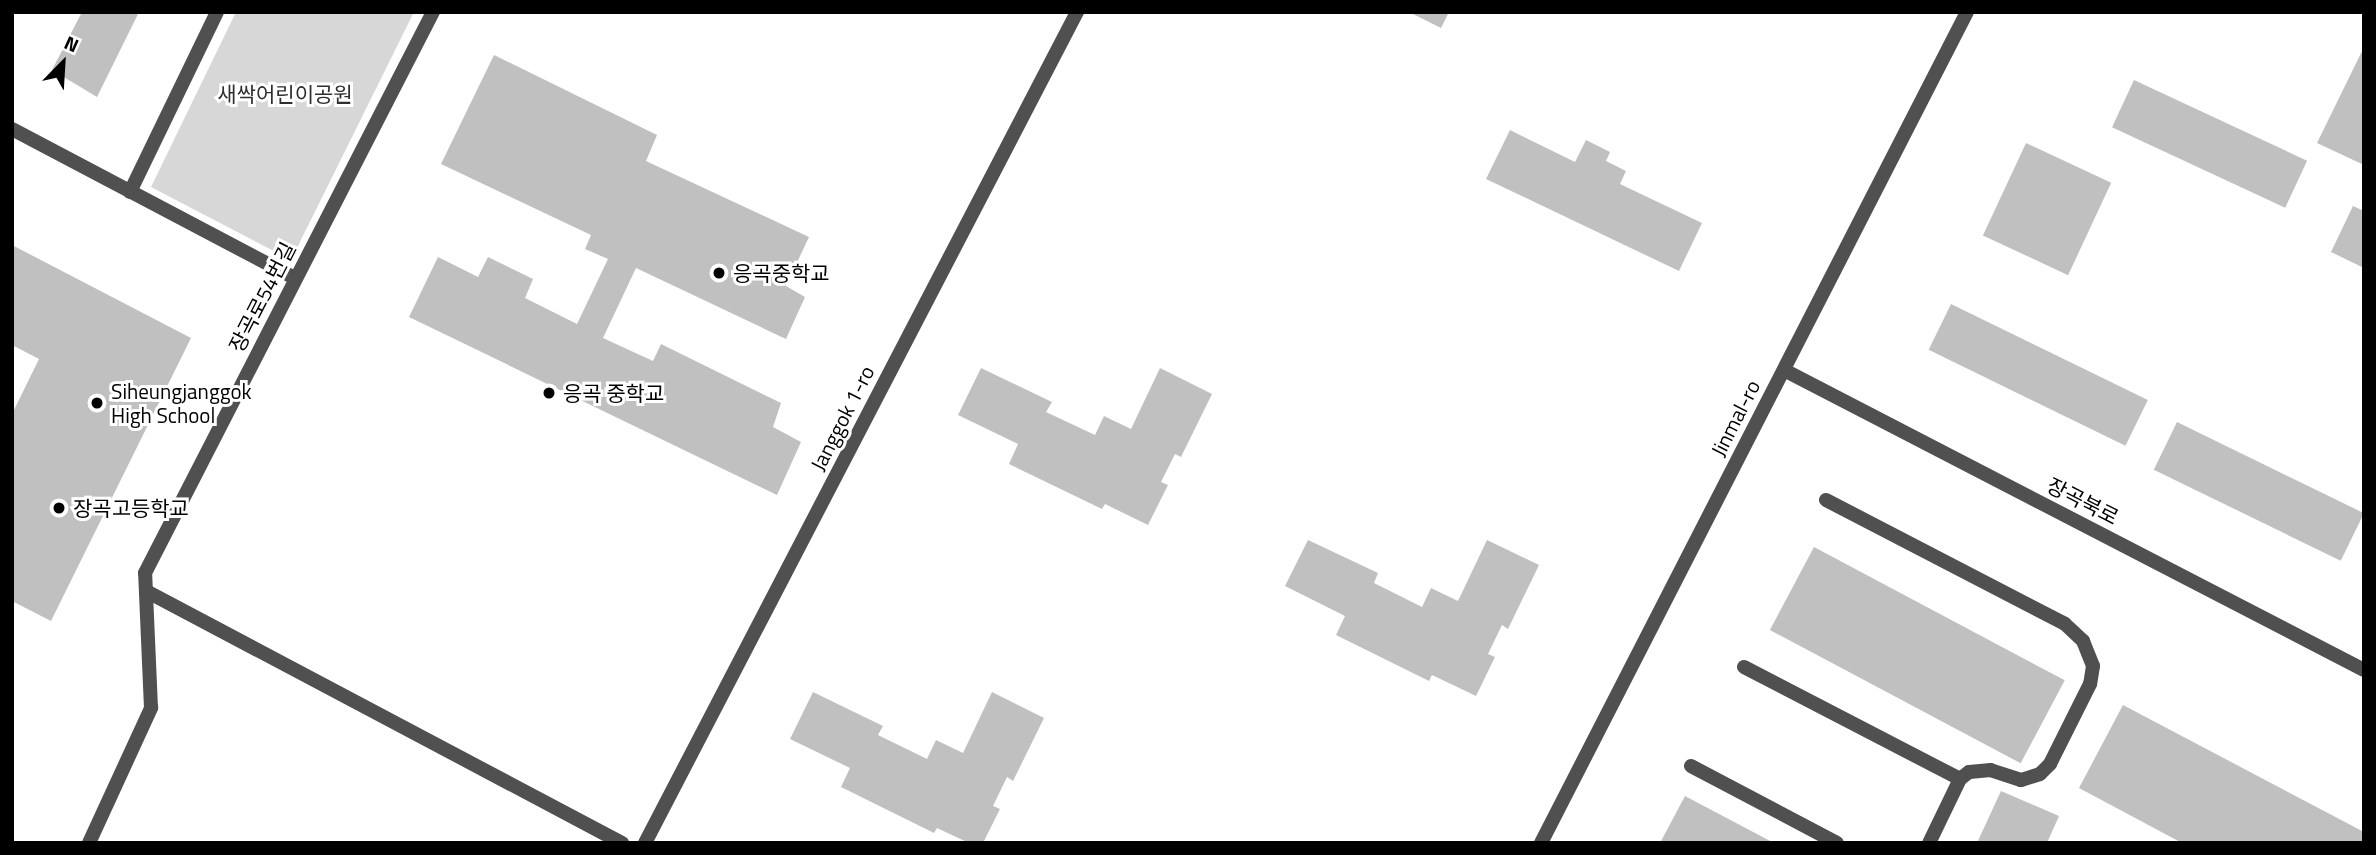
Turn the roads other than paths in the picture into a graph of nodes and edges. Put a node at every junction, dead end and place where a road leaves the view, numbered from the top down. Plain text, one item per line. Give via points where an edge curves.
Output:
1 (218, 12) edge
2 (433, 12) edge
3 (1077, 12) edge
4 (1967, 12) edge
5 (12, 129) edge
6 (130, 192) junction
7 (295, 278) junction
8 (1784, 370) junction
9 (1826, 500) dead end
10 (146, 591) junction
11 (1744, 667) dead end
12 (2364, 670) edge
13 (1691, 766) dead end
14 (1960, 779) junction
15 (89, 843) edge
16 (622, 843) edge
17 (645, 843) edge
18 (1541, 843) edge
19 (1837, 843) edge
20 (1929, 843) edge

1 - 6 street
2 - 7 street, 장곡로54번길
3 - 17 street, Janggok 1-ro
4 - 8 street, Jinmal-ro
5 - 6 street
6 - 7 street
7 - 10 street, 장곡로54번길 via 145,573
8 - 12 street, 장곡북로
8 - 18 street, Jinmal-ro
9 - 14 street via 2065,624 2083,641 2094,666 2090,684 2050,764 2040,774 2021,780 1991,771 1969,772
10 - 15 street, 장곡로54번길 via 151,708
10 - 16 street
11 - 14 street
13 - 19 street
14 - 20 street

